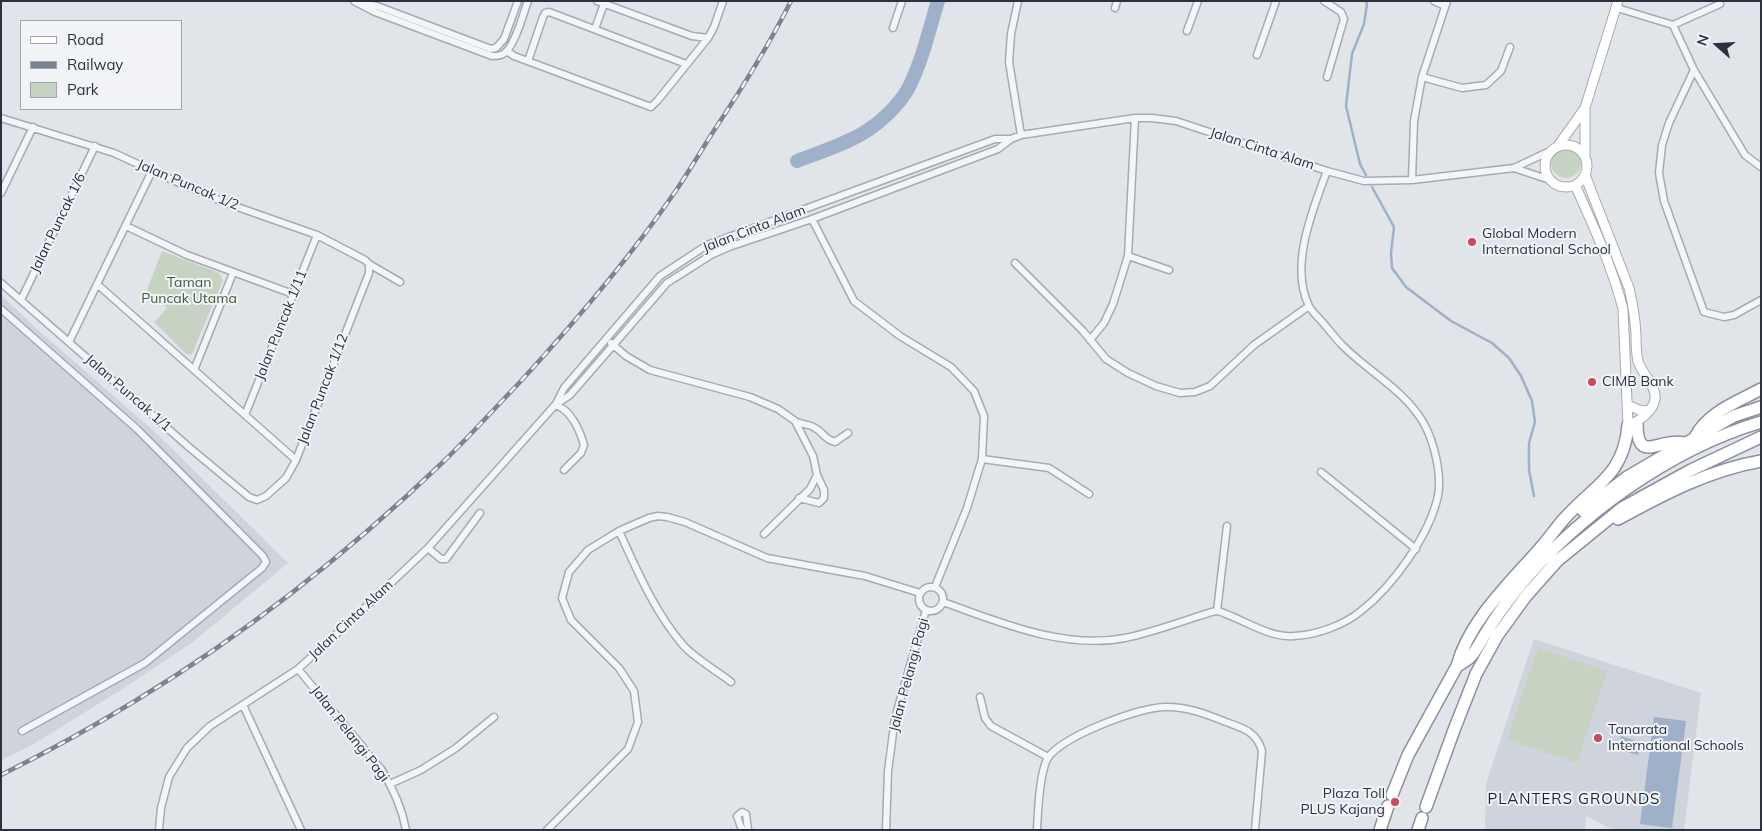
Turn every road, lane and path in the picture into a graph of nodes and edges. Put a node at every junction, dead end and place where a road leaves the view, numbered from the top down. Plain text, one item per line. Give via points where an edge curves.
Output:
1 (518, 1) edge
2 (528, 1) edge
3 (596, 1) edge
4 (723, 1) edge
5 (902, 1) edge
6 (1018, 1) edge
7 (1198, 1) edge
8 (1276, 1) edge
9 (1324, 1) edge
10 (1434, 1) edge
11 (356, 2) edge
12 (604, 3) edge
13 (1446, 3) edge
14 (1617, 4) edge
15 (1720, 4) dead end
16 (377, 6) edge
17 (1673, 25) junction
18 (893, 28) dead end
19 (595, 30) junction
20 (1187, 31) dead end
21 (708, 38) junction
22 (1510, 47) dead end
23 (507, 51) junction
24 (1257, 55) dead end
25 (528, 61) junction
26 (686, 64) junction
27 (1694, 70) junction
28 (1327, 77) dead end
29 (1422, 77) junction
30 (1585, 108) junction
31 (1, 118) edge
32 (1135, 118) junction
33 (33, 127) junction
34 (1021, 135) junction
35 (1011, 139) junction
36 (96, 146) junction
37 (1554, 148) junction
38 (1585, 156) junction
39 (1761, 167) edge
40 (1514, 168) junction
41 (1327, 170) junction
42 (152, 171) junction
43 (1585, 175) junction
44 (1412, 180) junction
45 (1550, 180) junction
46 (1575, 185) junction
47 (1, 193) edge
48 (812, 219) junction
49 (126, 226) junction
50 (317, 235) junction
51 (1128, 256) junction
52 (1015, 263) dead end
53 (369, 264) junction
54 (1169, 270) dead end
55 (233, 273) junction
56 (1, 282) edge
57 (400, 282) dead end
58 (97, 284) junction
59 (293, 294) junction
60 (21, 300) junction
61 (1761, 300) edge
62 (1309, 306) junction
63 (1, 309) edge
64 (605, 338) junction
65 (1090, 340) junction
66 (69, 342) junction
67 (613, 345) junction
68 (194, 370) junction
69 (1761, 389) edge
70 (555, 405) junction
71 (1628, 405) junction
72 (1761, 407) edge
73 (1648, 411) junction
74 (245, 415) junction
75 (795, 421) junction
76 (1761, 422) edge
77 (1632, 424) junction
78 (848, 434) dead end
79 (1761, 437) edge
80 (1689, 441) junction
81 (982, 459) junction
82 (296, 460) junction
83 (1761, 461) edge
84 (564, 470) dead end
85 (1321, 472) dead end
86 (816, 475) junction
87 (1089, 494) dead end
88 (799, 498) junction
89 (257, 500) joint
90 (480, 513) dead end
91 (1227, 526) dead end
92 (619, 531) junction
93 (764, 534) dead end
94 (1588, 535) junction
95 (1542, 546) junction
96 (428, 548) junction
97 (1416, 548) junction
98 (935, 587) junction
99 (920, 593) junction
100 (943, 602) junction
101 (926, 610) junction
102 (1217, 611) junction
103 (1457, 666) junction
104 (298, 669) junction
105 (731, 682) dead end
106 (980, 697) dead end
107 (243, 705) junction
108 (494, 717) dead end
109 (22, 731) dead end
110 (1048, 756) junction
111 (390, 784) junction
112 (159, 830) edge
113 (301, 830) edge
114 (406, 830) edge
115 (547, 830) edge
116 (742, 830) edge
117 (748, 830) edge
118 (886, 830) edge
119 (1038, 830) edge
120 (1255, 830) edge
121 (1380, 830) edge
122 (1418, 830) edge

1 - 16 street via 504,39 496,48
2 - 23 street
3 - 12 street
4 - 21 street
5 - 18 street
6 - 34 street via 1009,62
7 - 20 street
8 - 24 street
9 - 28 street via 1341,12 1344,19
10 - 13 street
11 - 16 street
12 - 19 street
12 - 21 street via 692,36
13 - 29 street
14 - 17 street
14 - 30 street, Jalan Cinta Alam
15 - 17 street
16 - 23 street via 492,56 501,56
17 - 27 street
19 - 25 street via 545,13
19 - 26 street
21 - 26 street
22 - 29 street via 1502,71 1486,85 1462,88
23 - 25 street
25 - 26 street via 651,107
27 - 39 street via 1744,155
27 - 61 street via 1662,145 1659,173 1664,201 1704,312 1724,317
29 - 44 street via 1414,121
30 - 37 street, Jalan Cinta Alam
30 - 38 street, Jalan Cinta Alam
31 - 33 street, Jalan Puncak 1/2
32 - 34 street, Jalan Cinta Alam
32 - 41 street, Jalan Cinta Alam via 1176,121
32 - 51 street
33 - 36 street, Jalan Puncak 1/2
33 - 47 street
34 - 35 street, Jalan Cinta Alam
35 - 48 street, Jalan Cinta Alam via 998,149
35 - 64 street, Jalan Cinta Alam via 995,139 706,245 660,276
36 - 42 street, Jalan Puncak 1/2
36 - 60 street, Jalan Puncak 1/6
37 - 38 street via 1568,144
37 - 40 street, Jalan Cinta Alam
37 - 45 street via 1546,159 1545,168
38 - 43 street
40 - 44 street, Jalan Cinta Alam
40 - 45 street, Jalan Cinta Alam
41 - 44 street, Jalan Cinta Alam via 1364,181
41 - 62 street via 1310,216 1301,258
42 - 49 street
42 - 50 street, Jalan Puncak 1/2 via 226,203
43 - 46 street
43 - 73 street via 1630,288 1637,359 1654,391 1655,398
45 - 46 street via 1562,186
46 - 71 street via 1611,270 1623,309
48 - 67 street, Jalan Cinta Alam via 719,251 684,272 663,287
48 - 81 street via 854,302 900,336 951,367 974,391 984,416
49 - 55 street via 187,256
49 - 58 street
50 - 53 street, Jalan Puncak 1/2
50 - 59 street, Jalan Puncak 1/11
51 - 54 street
51 - 65 street via 1107,317
52 - 65 street
53 - 57 street, Jalan Puncak 1/2
53 - 82 street, Jalan Puncak 1/12 via 369,273
55 - 59 street
55 - 68 street
56 - 60 street, Jalan Puncak 1/1
58 - 66 street
58 - 68 street
59 - 74 street, Jalan Puncak 1/11
60 - 66 street, Jalan Puncak 1/1
62 - 65 street via 1254,345 1210,386 1196,392 1180,393 1128,374 1106,358
62 - 97 street via 1343,346 1408,402 1433,443 1438,494 1429,525
63 - 109 street via 137,429 266,562 145,663
64 - 67 street
64 - 70 street, Jalan Cinta Alam via 564,388
66 - 89 street, Jalan Puncak 1/1 via 190,448 249,497
67 - 70 street, Jalan Cinta Alam via 570,395
67 - 75 street via 650,370 750,397 778,409
68 - 74 street
69 - 80 highway via 1708,419
70 - 84 street via 568,413 584,445 581,453
70 - 96 street, Jalan Cinta Alam
71 - 73 street
71 - 77 street
72 - 80 highway via 1734,416
73 - 77 street
74 - 82 street
75 - 78 street via 818,429 826,439 835,442
75 - 86 street via 813,456
76 - 103 highway via 1707,442 1645,476 1604,506 1548,554 1516,590 1472,657
77 - 80 highway via 1638,441 1646,448
77 - 95 highway via 1617,466
79 - 94 highway via 1651,491 1622,508
80 - 95 highway via 1627,477
81 - 87 street via 1049,468
81 - 98 street via 967,508
82 - 89 street, Jalan Puncak 1/12 via 286,478
83 - 94 highway via 1693,481
85 - 97 street
86 - 88 street via 810,489
86 - 88 street via 824,490 824,498 819,504
88 - 93 street
90 - 96 street via 446,559
91 - 102 street
92 - 99 street via 649,518 667,517 767,558 865,576
92 - 105 street via 647,591 674,634 684,646
92 - 115 street via 588,550 569,572 562,598 571,620 619,668 634,691 638,722 628,749
94 - 122 highway via 1551,568 1497,636 1476,674
95 - 103 highway via 1477,625 1461,650
96 - 104 street, Jalan Cinta Alam
97 - 102 street via 1379,595 1360,612 1313,633 1292,636 1270,632
98 - 99 street via 928,587
98 - 100 street via 941,591
99 - 101 street, Jalan Pelangi Pagi via 919,601
100 - 101 street, Jalan Pelangi Pagi via 935,610
100 - 102 street via 1054,637 1100,642 1126,638
101 - 118 street, Jalan Pelangi Pagi via 895,718 888,771
103 - 121 highway via 1408,755
104 - 107 street, Jalan Cinta Alam
104 - 111 street, Jalan Pelangi Pagi
106 - 110 street via 985,718 991,726
107 - 112 street, Jalan Cinta Alam via 210,726 187,748 168,777
107 - 113 street
108 - 111 street via 456,748 421,770
110 - 119 street via 1040,785
110 - 120 street via 1067,741 1131,714 1163,707 1186,708 1206,714 1245,728 1255,735 1260,744
111 - 114 street, Jalan Pelangi Pagi
116 - 117 street via 738,820 742,812 748,818

